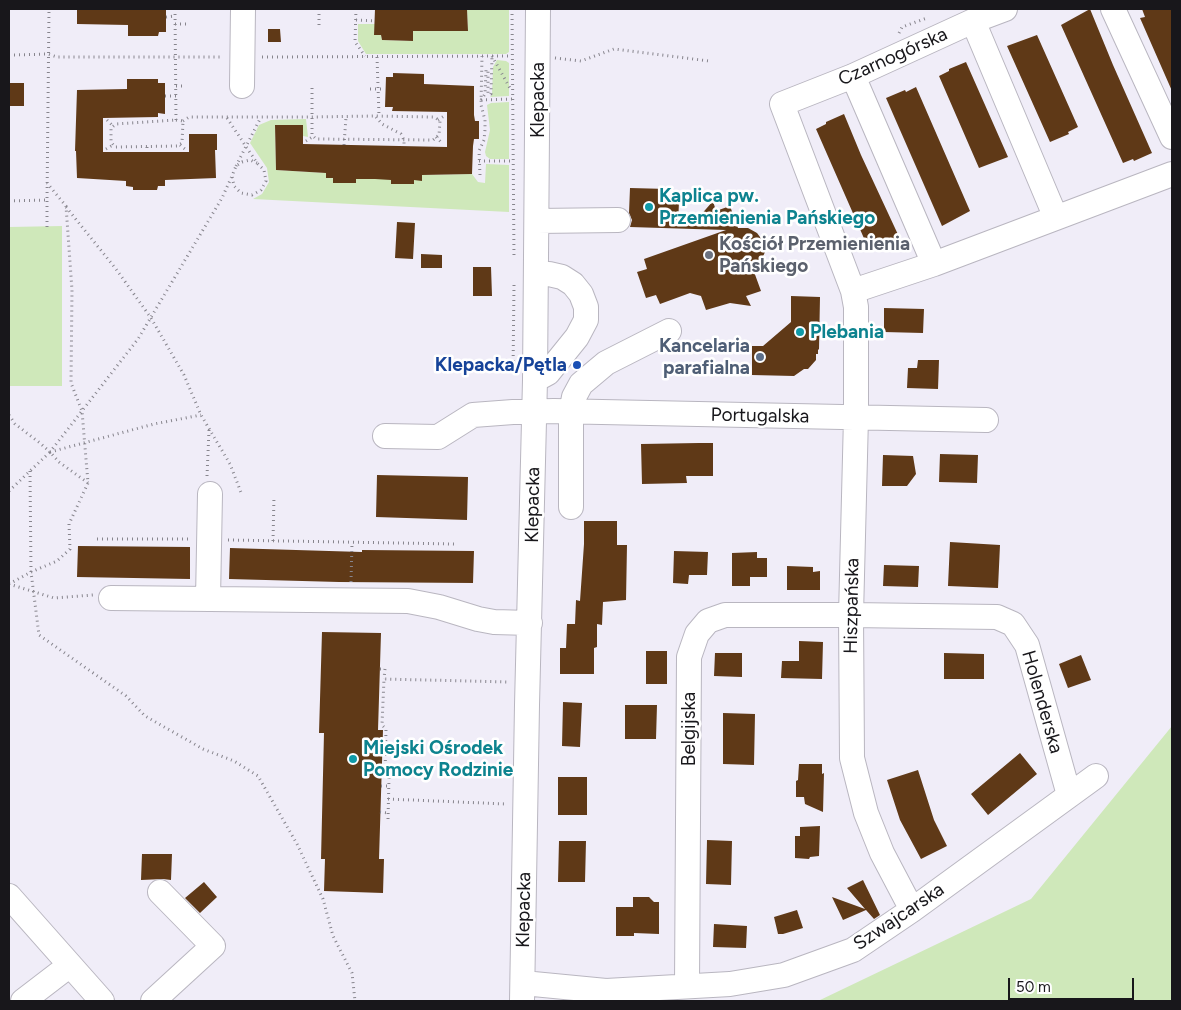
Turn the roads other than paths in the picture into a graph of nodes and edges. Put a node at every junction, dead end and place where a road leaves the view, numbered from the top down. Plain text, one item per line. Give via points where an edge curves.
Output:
1 (243, 9) edge
2 (538, 9) edge
3 (1005, 9) edge
4 (1113, 9) edge
5 (973, 21) junction
6 (853, 76) junction
7 (242, 86) dead end
8 (782, 104) joint
9 (1172, 137) edge
10 (1172, 174) edge
11 (1056, 218) junction
12 (618, 220) dead end
13 (537, 221) junction
14 (934, 264) junction
15 (536, 275) junction
16 (853, 291) junction
17 (669, 331) dead end
18 (524, 377) junction
19 (534, 412) junction
20 (571, 413) junction
21 (856, 417) junction
22 (986, 420) dead end
23 (385, 436) dead end
24 (210, 494) road end
25 (571, 507) dead end
26 (111, 598) road end
27 (208, 600) junction
28 (850, 615) junction
29 (530, 623) junction
30 (1096, 776) dead end
31 (1069, 796) junction
32 (160, 892) dead end
33 (9, 896) edge
34 (912, 910) junction
35 (70, 966) junction
36 (687, 985) junction
37 (522, 992) edge
38 (23, 1001) edge
39 (102, 1001) edge
40 (153, 1001) edge

1 - 7 street
2 - 13 street, Klepacka
3 - 5 street, Czarnogórska
4 - 9 street
5 - 6 street, Czarnogórska
5 - 11 street
6 - 8 street, Czarnogórska
6 - 14 street
8 - 16 street, Hiszpańska
10 - 11 street
11 - 14 street
12 - 13 street
13 - 15 street, Klepacka
14 - 16 street
15 - 18 street, Klepacka
15 - 18 street via 562,277 573,284 586,307 586,320 577,337 548,373
16 - 21 street, Hiszpańska via 856,306
17 - 20 street via 606,363 581,384
18 - 19 street, Klepacka
19 - 20 street, Portugalska
19 - 23 street, Portugalska via 474,414 438,437
19 - 29 street, Klepacka
20 - 21 street, Portugalska
20 - 25 street
21 - 22 street, Portugalska
21 - 28 street, Hiszpańska
24 - 27 street
26 - 27 street
27 - 29 street via 424,603 486,620
28 - 31 street, Holenderska via 996,617 1013,624 1027,645
28 - 34 street, Hiszpańska via 852,758 866,813 882,853
28 - 36 street, Belgijska via 725,615 708,621 696,634 689,657
29 - 37 street, Klepacka
30 - 31 street, Szwajcarska
31 - 34 street, Szwajcarska
32 - 40 street via 213,946
33 - 35 street
34 - 36 street, Szwajcarska via 853,950 784,975 730,984
35 - 38 street
35 - 39 street
36 - 37 street, Szwajcarska via 606,991

